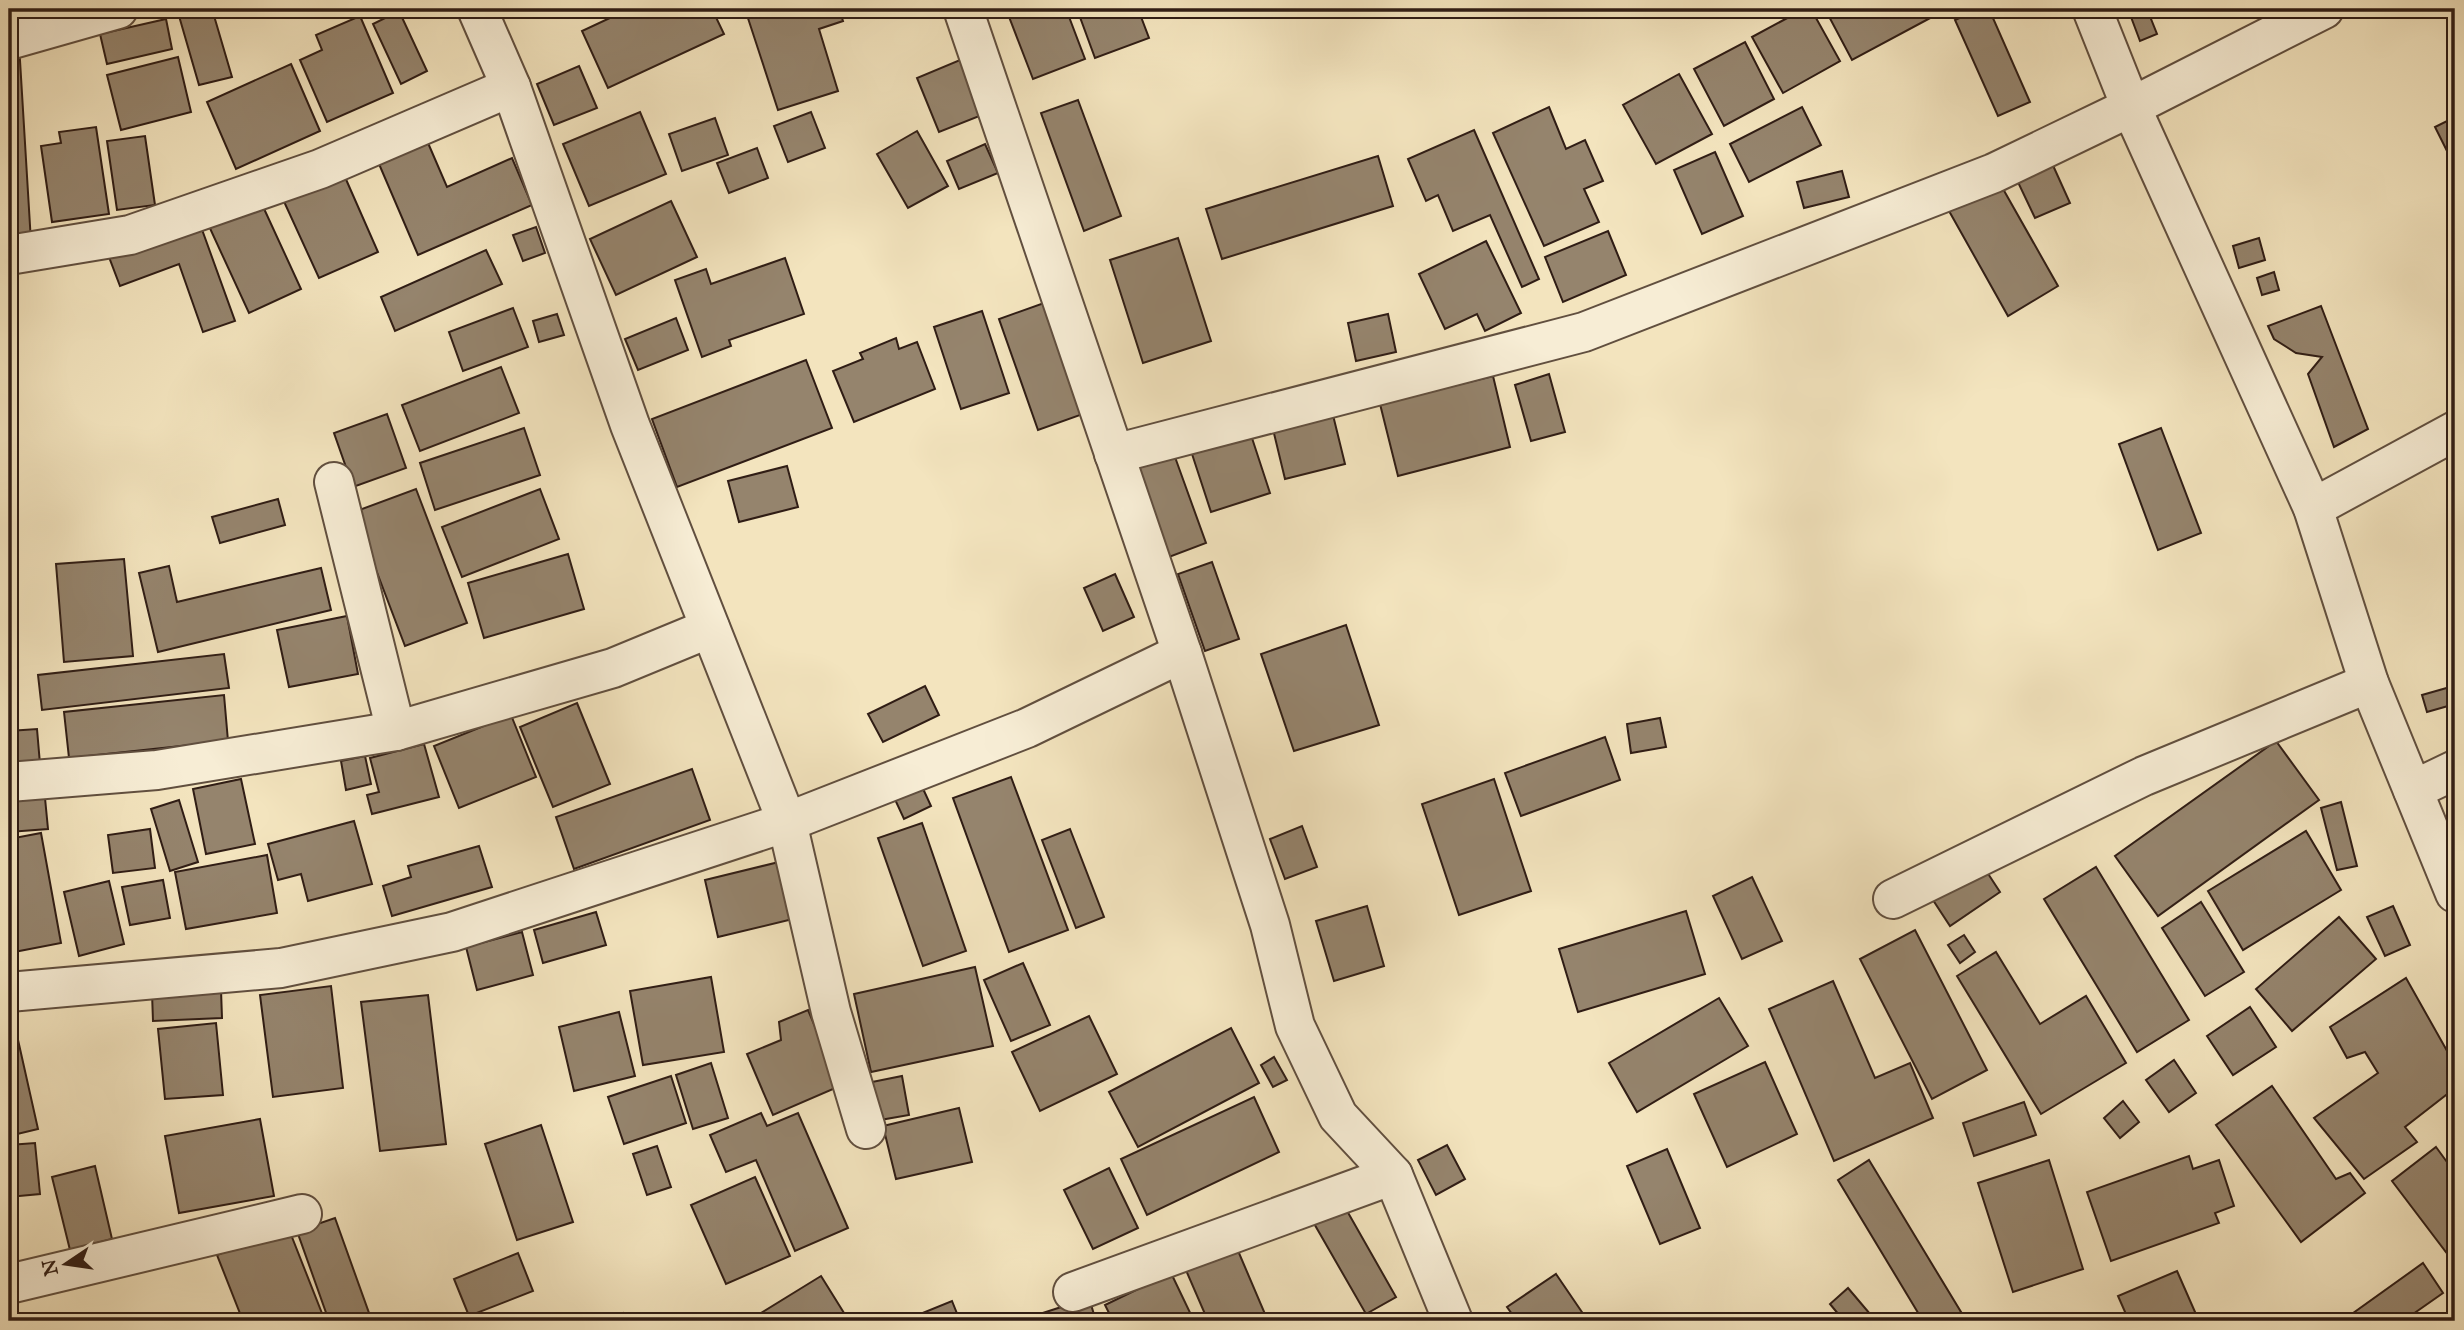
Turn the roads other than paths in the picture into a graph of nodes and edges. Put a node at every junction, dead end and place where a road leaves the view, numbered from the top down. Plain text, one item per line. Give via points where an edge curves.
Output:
1 (118, 9) edge
2 (477, 9) edge
3 (963, 9) edge
4 (2092, 9) edge
5 (2324, 9) edge
6 (9, 40) edge
7 (511, 87) junction
8 (2131, 107) junction
9 (9, 256) edge
10 (2455, 431) edge
11 (1114, 454) junction
12 (334, 482) dead end
13 (2313, 508) junction
14 (710, 628) junction
15 (1182, 653) junction
16 (2369, 683) junction
17 (396, 731) junction
18 (2455, 770) edge
19 (9, 782) edge
20 (2413, 790) junction
21 (787, 822) junction
22 (2455, 893) edge
23 (1892, 899) dead end
24 (9, 992) edge
25 (866, 1129) dead end
26 (1393, 1175) junction
27 (302, 1214) dead end
28 (9, 1284) edge
29 (1073, 1292) dead end
30 (1453, 1321) edge

1 - 6 street
2 - 7 street
3 - 11 street
4 - 8 street
5 - 8 street
7 - 9 street via 320,169 130,235
7 - 14 street via 630,425
8 - 11 street via 1994,173 1584,332
8 - 13 street
10 - 13 street
11 - 15 street
12 - 17 street
13 - 16 street
14 - 17 street via 613,668
14 - 21 street
15 - 21 street via 1027,728
15 - 26 street via 1270,925 1295,1026 1338,1116
16 - 20 street
16 - 23 street via 2144,776
17 - 19 street via 157,769
18 - 20 street
20 - 22 street
21 - 24 street via 452,932 281,968
21 - 25 street via 831,1012
26 - 29 street
26 - 30 street
27 - 28 street

